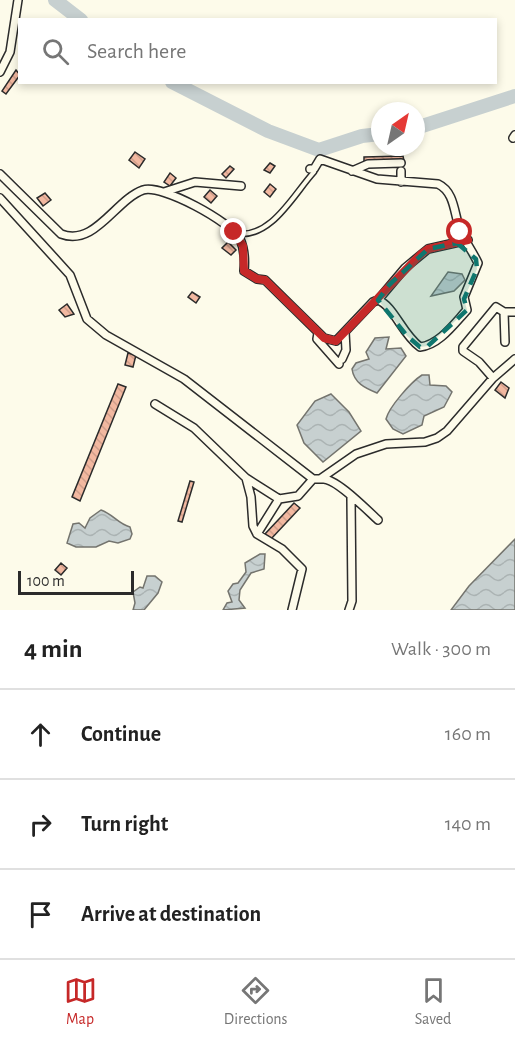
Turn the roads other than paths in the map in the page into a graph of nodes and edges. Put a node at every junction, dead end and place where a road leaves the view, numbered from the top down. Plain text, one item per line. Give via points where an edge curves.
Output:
1 (18, 0) edge
2 (12, 45) junction
3 (18, 47) edge
4 (0, 72) edge
5 (312, 169) joint
6 (352, 171) junction
7 (0, 174) edge
8 (401, 182) junction
9 (241, 186) dead end
10 (164, 192) junction
11 (0, 198) edge
12 (235, 234) junction
13 (468, 240) junction
14 (458, 243) junction
15 (472, 252) junction
16 (378, 300) junction
17 (504, 312) junction
18 (515, 312) edge
19 (345, 332) junction
20 (318, 333) junction
21 (336, 341) junction
22 (505, 342) dead end
23 (342, 359) junction
24 (515, 359) edge
25 (493, 378) junction
26 (155, 404) dead end
27 (246, 478) junction
28 (316, 479) junction
29 (351, 498) junction
30 (279, 499) junction
31 (378, 520) dead end
32 (257, 534) junction
33 (292, 610) edge
34 (349, 610) edge

1 - 2 street
2 - 3 street
2 - 4 street
5 - 6 street via 320,159
5 - 12 lane via 315,172 263,230
6 - 8 street
6 - 8 street via 368,164 401,167
7 - 10 street via 61,234 71,238 99,224 139,192
8 - 13 street via 445,187 460,232
9 - 10 street via 195,182
10 - 12 street via 208,214
11 - 28 street via 70,275 82,310 95,326 184,380
12 - 20 street via 245,258 244,271 272,286
13 - 14 street
13 - 15 street
14 - 15 street
14 - 16 street via 428,249
15 - 16 street via 478,263 464,297 467,310 428,346 420,347 414,342 387,305
16 - 19 street
17 - 18 street
17 - 22 street
17 - 25 street via 496,307 463,347
19 - 21 street
19 - 23 street
20 - 21 street
20 - 23 street via 317,339 339,364
21 - 23 street
24 - 25 street
25 - 28 street via 437,438 386,444 356,454
26 - 27 street via 194,428
27 - 30 street
27 - 32 street
28 - 29 street via 329,477
28 - 30 street via 298,496
29 - 31 street
29 - 34 street
30 - 32 street
32 - 33 street via 282,549 302,569

